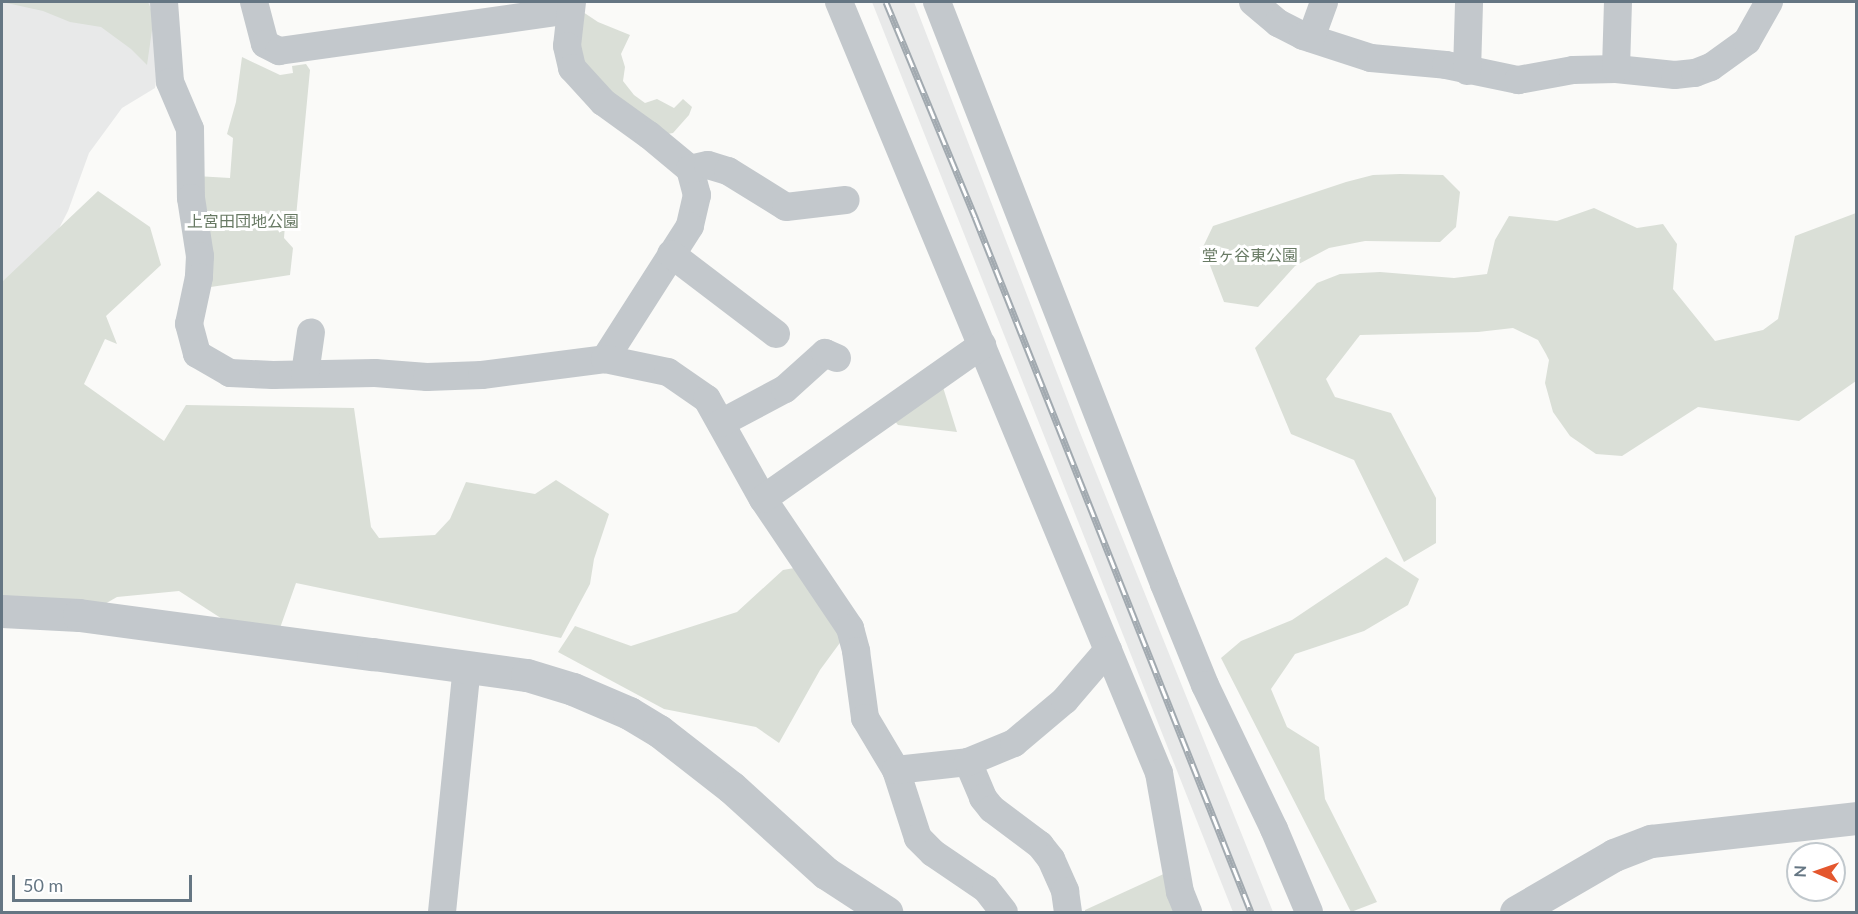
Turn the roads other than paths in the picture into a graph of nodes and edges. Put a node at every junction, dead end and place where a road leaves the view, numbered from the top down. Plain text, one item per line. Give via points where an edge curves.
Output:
1 (164, 2) edge
2 (254, 2) edge
3 (839, 2) edge
4 (937, 2) edge
5 (1253, 2) edge
6 (1324, 2) edge
7 (1469, 2) edge
8 (1618, 2) edge
9 (1769, 2) edge
10 (571, 6) edge
11 (1311, 38) junction
12 (1616, 69) junction
13 (1467, 71) junction
14 (690, 169) junction
15 (846, 200) dead end
16 (671, 255) junction
17 (311, 332) dead end
18 (776, 334) dead end
19 (982, 345) junction
20 (837, 358) dead end
21 (605, 359) junction
22 (305, 374) junction
23 (721, 423) junction
24 (764, 499) junction
25 (2, 611) edge
26 (1108, 650) junction
27 (467, 666) junction
28 (968, 762) junction
29 (896, 770) junction
30 (1857, 818) edge
31 (442, 912) edge
32 (886, 912) edge
33 (1004, 912) edge
34 (1068, 912) edge
35 (1188, 912) edge
36 (1309, 912) edge
37 (1516, 912) edge

1 - 22 street via 170,82 190,129 191,198 200,256 189,324 197,354 230,373
2 - 10 street via 265,44 279,51
3 - 19 street
4 - 36 street via 1205,685
5 - 11 street via 1278,22
6 - 11 street
7 - 13 street
8 - 12 street
9 - 12 street via 1747,41 1711,67 1675,75
10 - 14 street via 567,46 572,68 603,102
11 - 13 street via 1383,61 1425,62
12 - 13 street via 1573,70 1518,81
14 - 15 street via 708,165 728,171 786,207
14 - 16 street via 697,195 690,226
16 - 18 street
16 - 21 street
17 - 22 street
19 - 24 street
19 - 26 street
20 - 23 street via 825,353 785,389
21 - 22 street via 482,375
21 - 23 street via 668,372 707,399
23 - 24 street
24 - 29 street via 850,628 865,718
25 - 27 street via 98,617
26 - 28 street via 1065,700 1014,742
26 - 35 street via 1159,773 1180,892
27 - 31 street
27 - 32 street via 527,675 573,689 659,730 731,787 826,873
28 - 29 street
28 - 34 street via 983,798 992,809 1040,845 1051,860 1065,891
29 - 33 street via 918,838 986,889
30 - 37 street via 1651,841 1614,855

